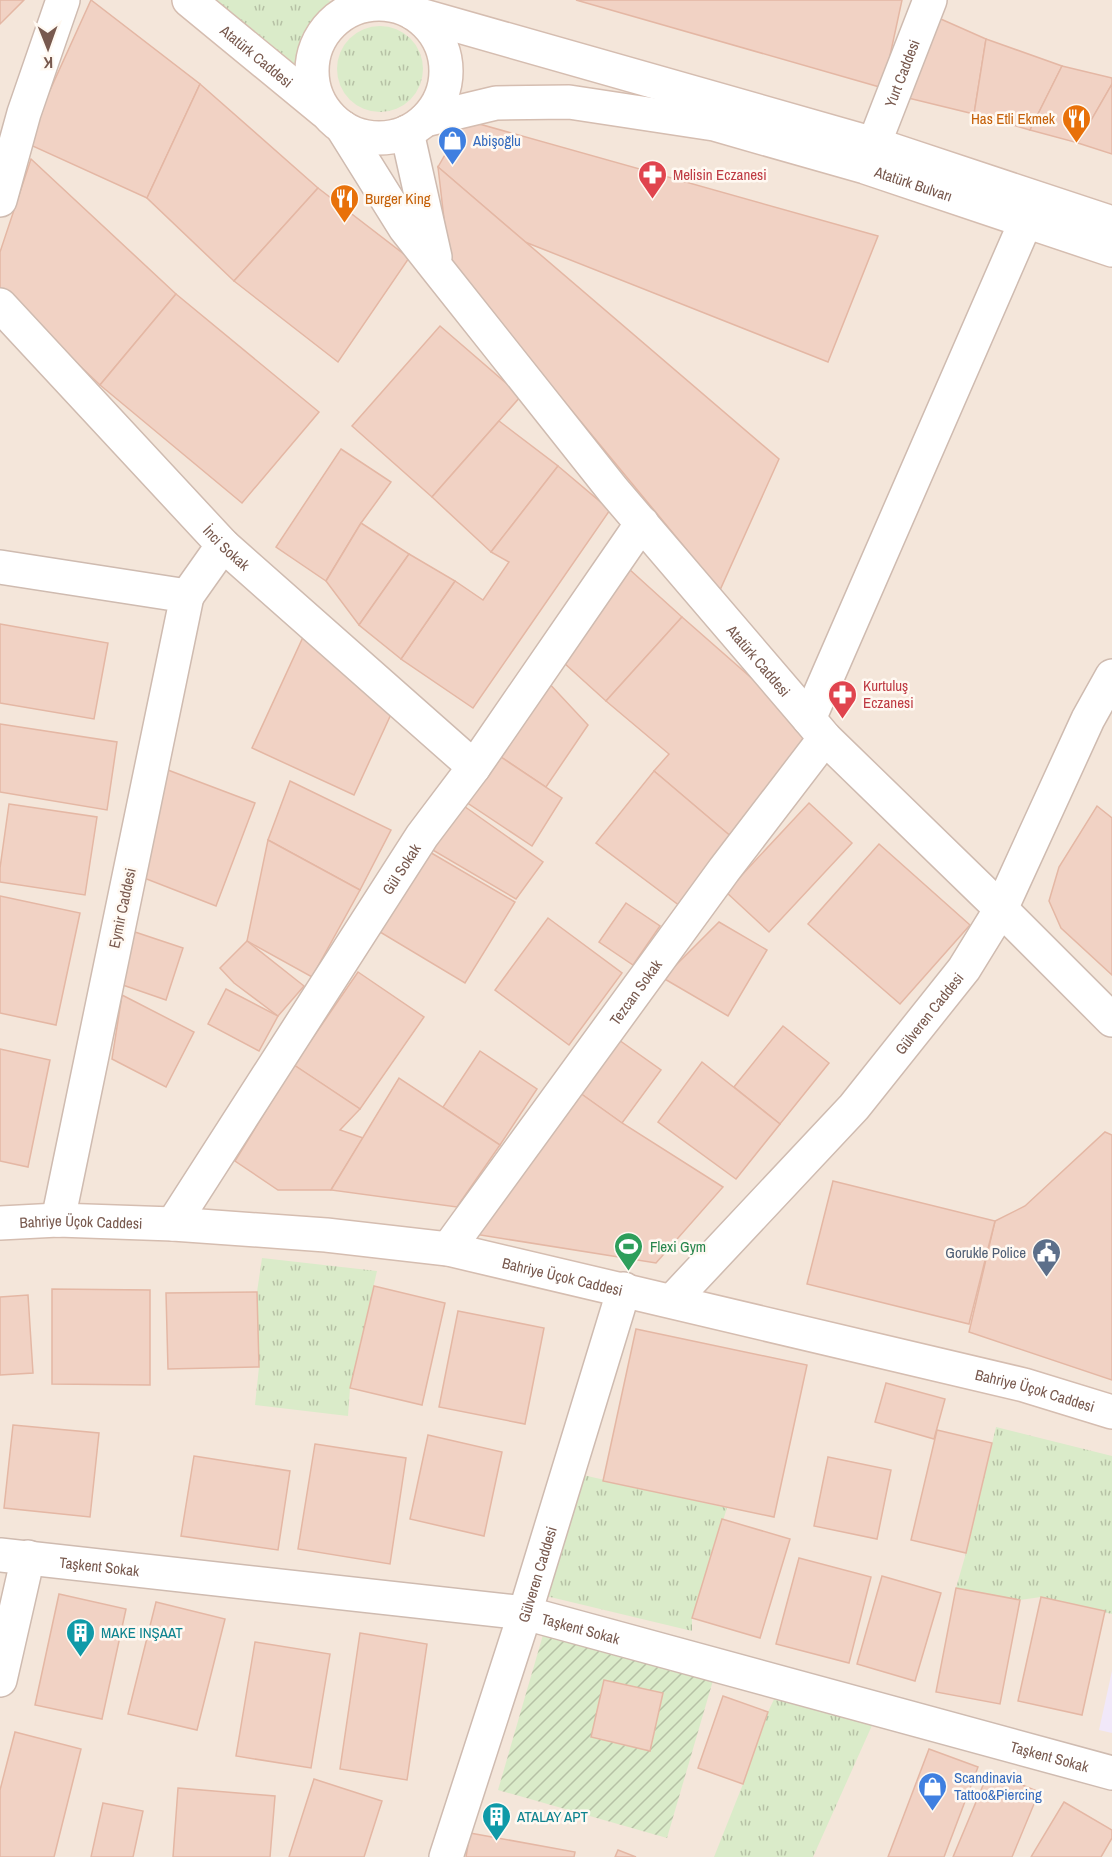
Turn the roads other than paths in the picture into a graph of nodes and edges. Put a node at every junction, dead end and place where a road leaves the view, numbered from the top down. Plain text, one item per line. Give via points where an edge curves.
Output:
1 (63, 0) edge
2 (189, 0) edge
3 (930, 0) edge
4 (348, 4) edge
5 (413, 12) junction
6 (334, 120) junction
7 (416, 126) junction
8 (874, 144) junction
9 (0, 200) edge
10 (1026, 221) junction
11 (1112, 223) edge
12 (1112, 250) edge
13 (439, 271) junction
14 (0, 305) edge
15 (642, 523) junction
16 (223, 545) junction
17 (0, 567) edge
18 (187, 596) junction
19 (1112, 676) edge
20 (817, 729) junction
21 (474, 766) junction
22 (1001, 909) junction
23 (1112, 1020) edge
24 (58, 1220) junction
25 (0, 1223) edge
26 (173, 1224) junction
27 (448, 1249) junction
28 (624, 1289) junction
29 (672, 1301) junction
30 (1112, 1412) edge
31 (14, 1556) edge
32 (525, 1613) junction
33 (0, 1680) edge
34 (1112, 1773) edge
35 (446, 1857) edge

1 - 9 street via 24,113
2 - 6 street, Atatürk Caddesi
3 - 8 street, Yurt Caddesi
4 - 5 street via 395,6
4 - 6 street via 323,33 314,52 311,73 315,94
5 - 7 street via 441,43 446,63 445,84 438,104
5 - 8 street
6 - 7 street via 363,136 385,138
6 - 13 street, Atatürk Caddesi via 405,228
7 - 10 street, Atatürk Bulvarı via 496,103 569,102 714,124 865,167
7 - 13 street
8 - 11 street
10 - 12 street, Atatürk Bulvarı
10 - 20 street, Tezcan Sokak
13 - 15 street, Atatürk Caddesi
14 - 16 street, İnci Sokak
15 - 20 street, Atatürk Caddesi
15 - 21 street, Gül Sokak
16 - 18 street, Eymir Caddesi
16 - 21 street, İnci Sokak
17 - 18 street
18 - 24 street, Eymir Caddesi
19 - 22 street, Gülveren Caddesi
20 - 22 street, Atatürk Caddesi
20 - 27 street, Tezcan Sokak via 724,870
21 - 26 street, Gül Sokak via 422,836
22 - 23 street, Atatürk Caddesi
22 - 29 street, Gülveren Caddesi via 964,969 854,1107
24 - 25 street, Bahriye Üçok Caddesi
24 - 26 street, Bahriye Üçok Caddesi
26 - 27 street, Bahriye Üçok Caddesi
27 - 28 street, Bahriye Üçok Caddesi
28 - 29 street, Bahriye Üçok Caddesi
28 - 32 street, Gülveren Caddesi
29 - 30 street, Bahriye Üçok Caddesi via 1024,1385
31 - 32 street, Taşkent Sokak
31 - 33 street
32 - 34 street, Taşkent Sokak
32 - 35 street, Gülveren Caddesi

